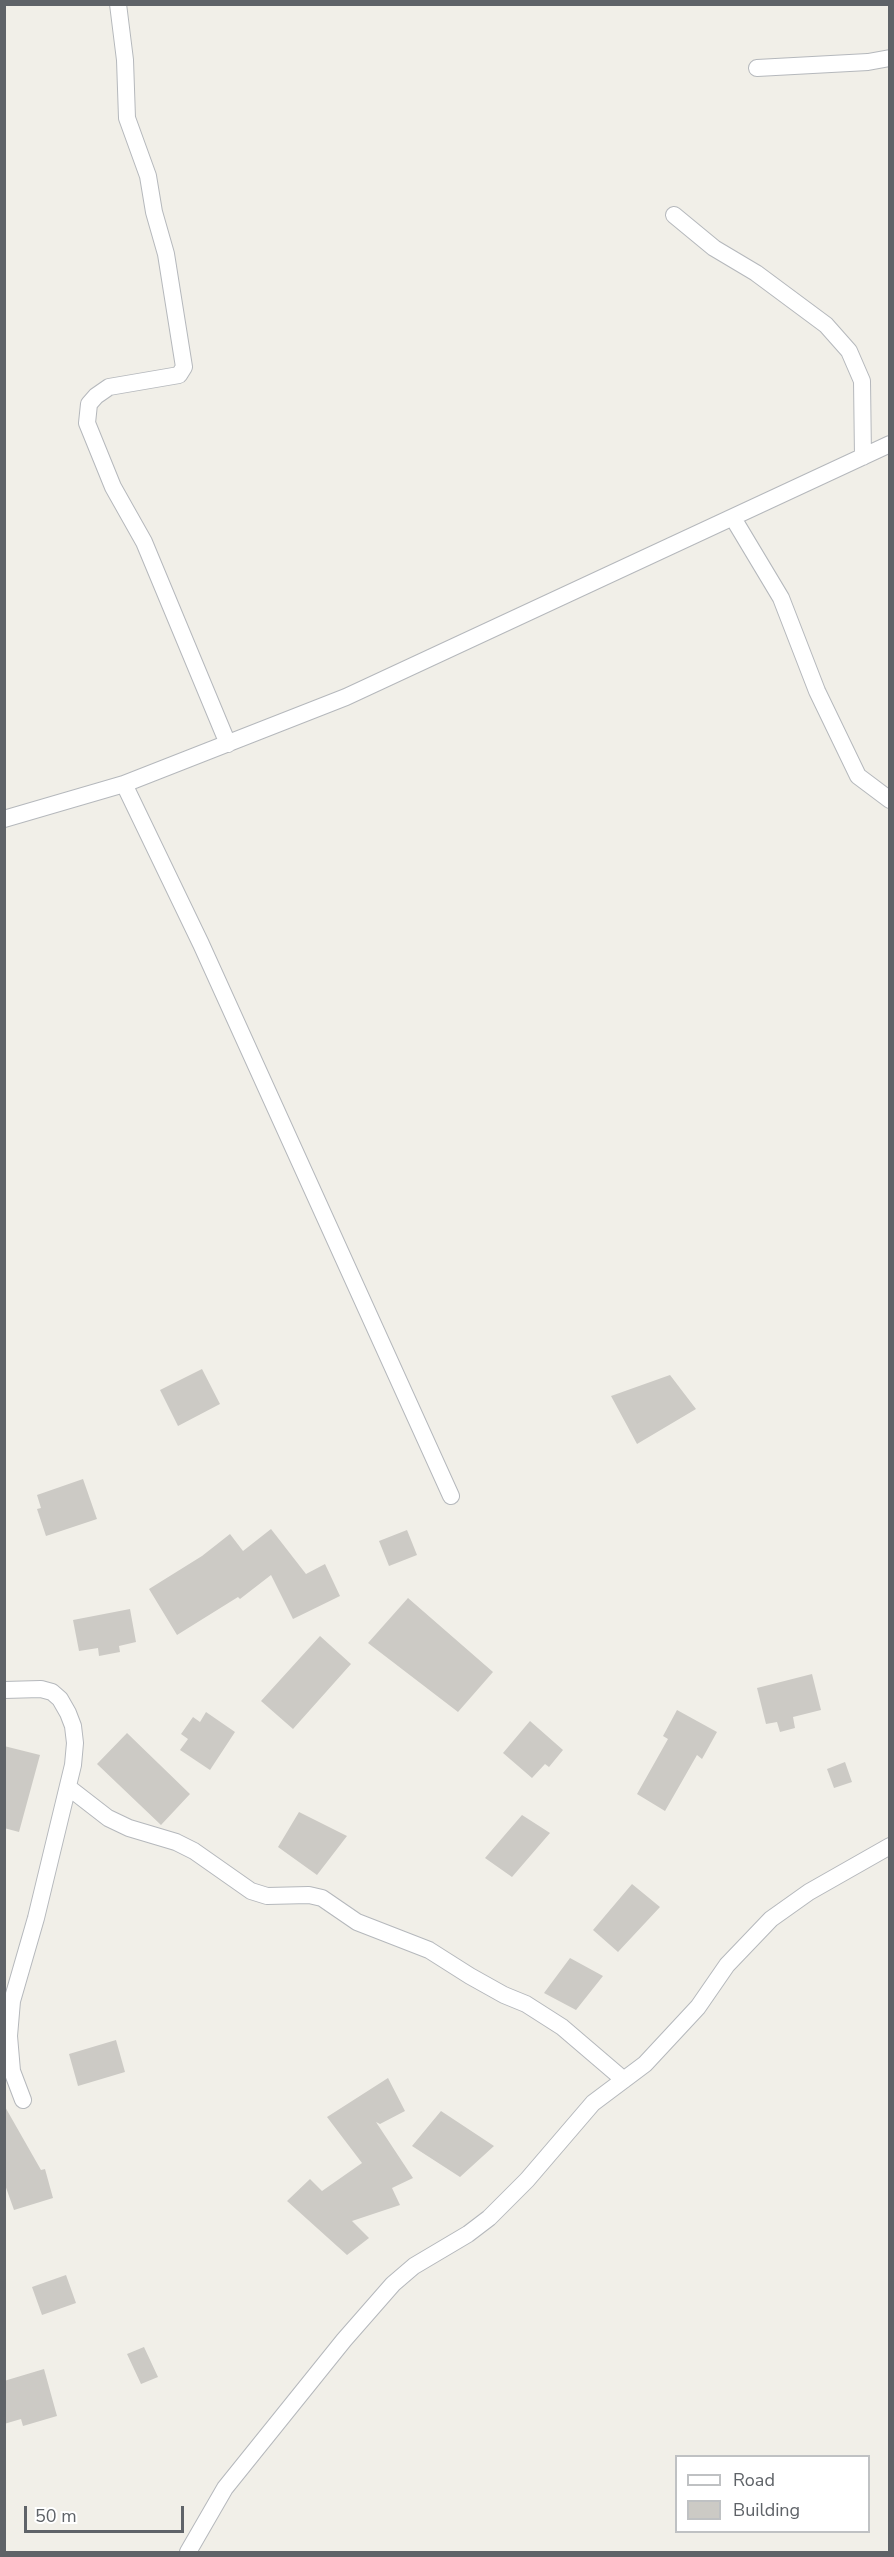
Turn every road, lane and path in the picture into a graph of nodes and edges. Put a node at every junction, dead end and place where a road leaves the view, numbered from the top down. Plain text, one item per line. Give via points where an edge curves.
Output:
1 (118, 4) edge
2 (890, 58) edge
3 (756, 68) dead end
4 (674, 215) dead end
5 (890, 444) edge
6 (863, 457) junction
7 (733, 518) junction
8 (228, 744) junction
9 (124, 784) junction
10 (890, 800) edge
11 (4, 819) edge
12 (451, 1496) dead end
13 (4, 1690) edge
14 (68, 1787) junction
15 (890, 1846) edge
16 (624, 2080) junction
17 (23, 2100) dead end
18 (188, 2553) edge

1 - 8 street via 127,118 147,176 166,254 184,367 179,375 109,387 89,404 87,423 113,487 144,542
2 - 3 street
4 - 6 street via 714,248 826,324 849,351 862,381
5 - 6 street
6 - 7 street
7 - 8 street via 346,698
7 - 10 street via 781,598 858,776
8 - 9 street
9 - 11 street
9 - 12 street via 201,944
13 - 14 street via 41,1689 60,1699 74,1726
14 - 16 street via 108,1818 194,1851 251,1891 267,1896 322,1898 357,1922 429,1950 562,2026
14 - 17 street via 12,2001 12,2071
15 - 16 street via 808,1892 771,1919 727,1965 698,2007 645,2064
16 - 18 street via 579,2117 528,2180 489,2218 393,2284 225,2488

